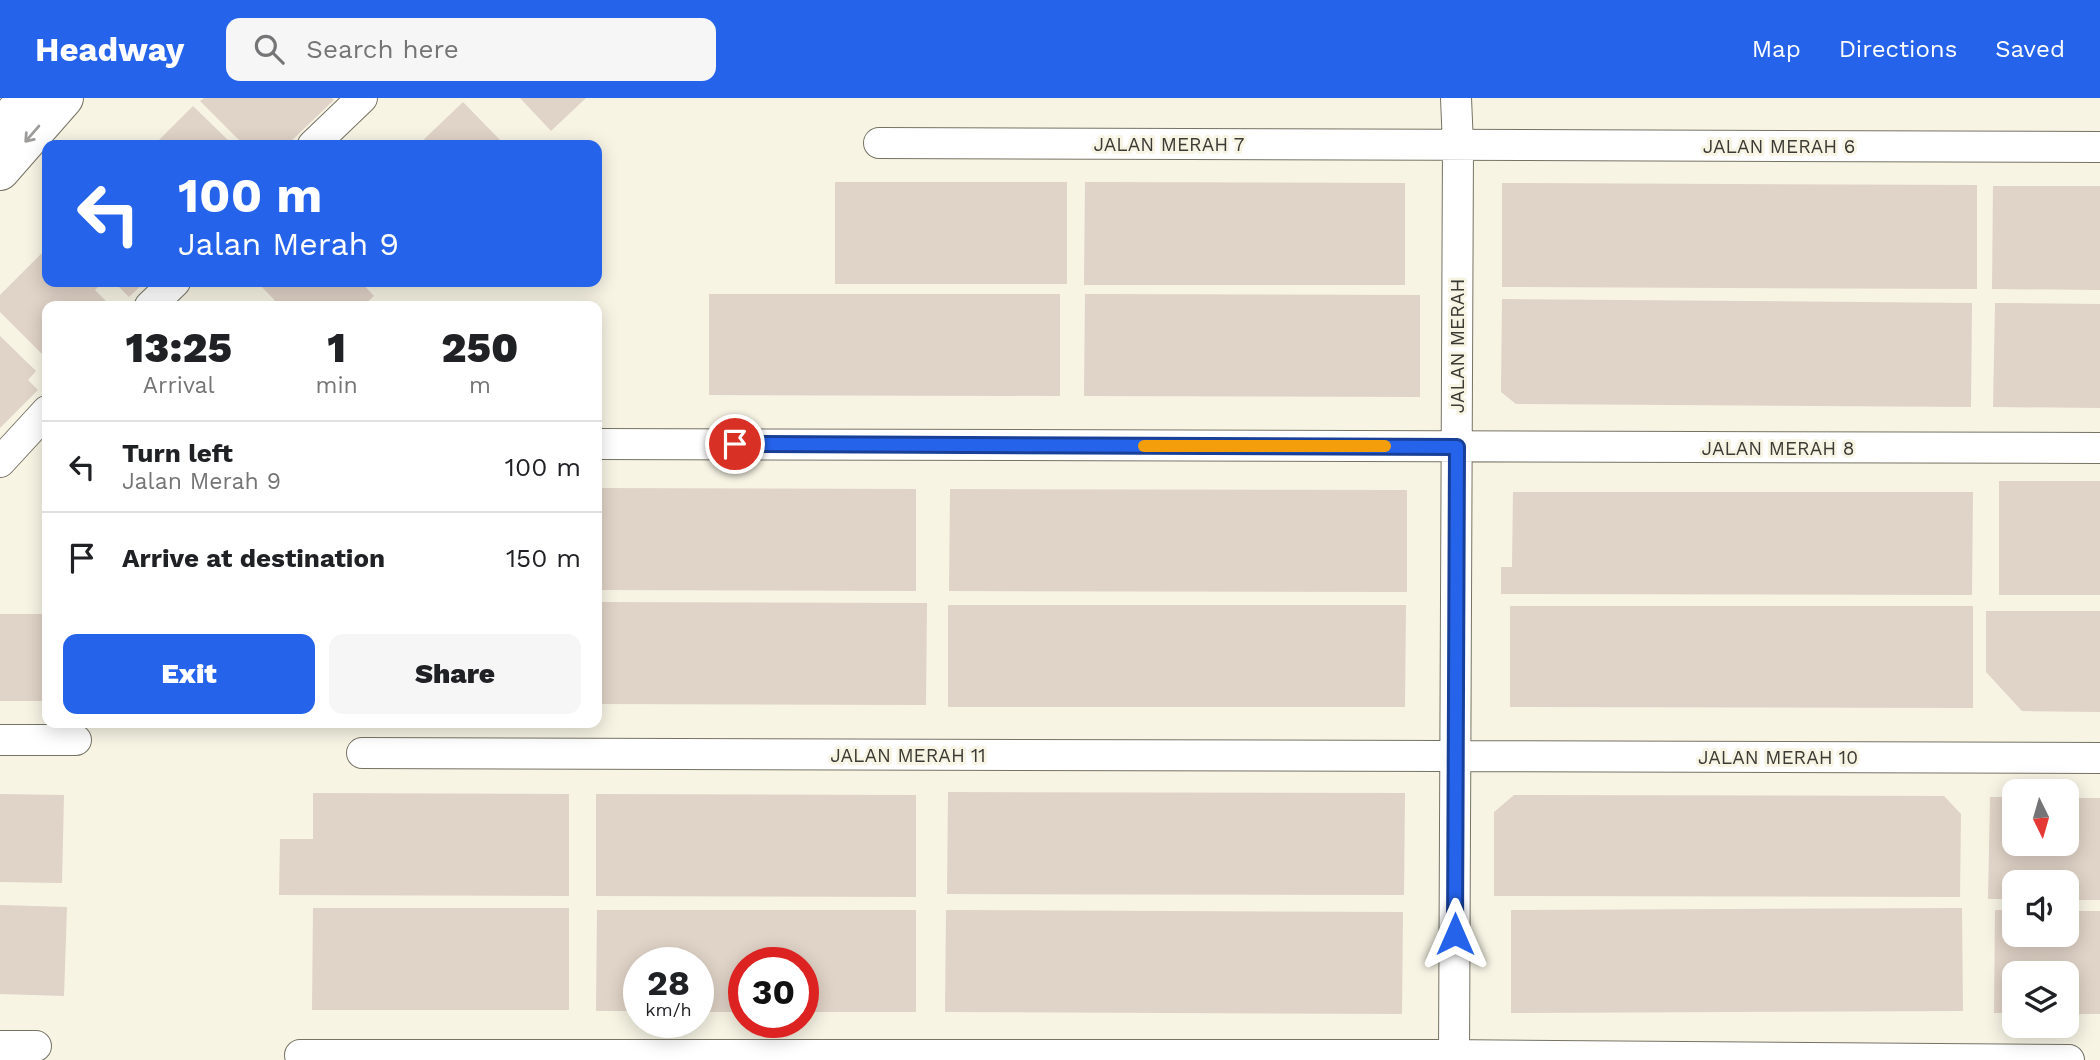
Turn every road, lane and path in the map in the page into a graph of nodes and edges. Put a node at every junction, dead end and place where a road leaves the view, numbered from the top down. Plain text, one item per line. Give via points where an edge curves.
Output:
1 (28, 98) edge
2 (64, 98) edge
3 (362, 98) edge
4 (1456, 98) edge
5 (0, 129) edge
6 (318, 140) edge
7 (879, 143) dead end
8 (1458, 145) junction
9 (2100, 147) edge
10 (0, 171) edge
11 (170, 287) edge
12 (155, 301) edge
13 (42, 416) edge
14 (602, 444) edge
15 (1457, 447) junction
16 (2100, 448) edge
17 (0, 462) edge
18 (0, 740) edge
19 (76, 740) dead end
20 (362, 753) dead end
21 (1455, 757) junction
22 (2100, 758) edge
23 (0, 1046) edge
24 (36, 1046) dead end
25 (300, 1055) dead end
26 (1454, 1055) junction
27 (917, 1058) edge
28 (1965, 1060) edge
29 (2068, 1060) edge

1 - 5 main road
2 -> 10 main road
3 - 6 street
4 - 8 street, JALAN MERAH
7 - 8 street, JALAN MERAH 7
8 - 9 street, JALAN MERAH 6
8 - 15 street, JALAN MERAH
11 - 12 street
13 - 17 street
14 - 15 street, JALAN MERAH 8
15 - 16 street, JALAN MERAH 8
15 - 21 street, JALAN MERAH
18 - 19 street
20 - 21 street, JALAN MERAH 11
21 - 22 street, JALAN MERAH 10
21 - 26 street, JALAN MERAH
23 - 24 street
25 - 27 street
26 - 27 street
26 - 28 street
28 - 29 street

